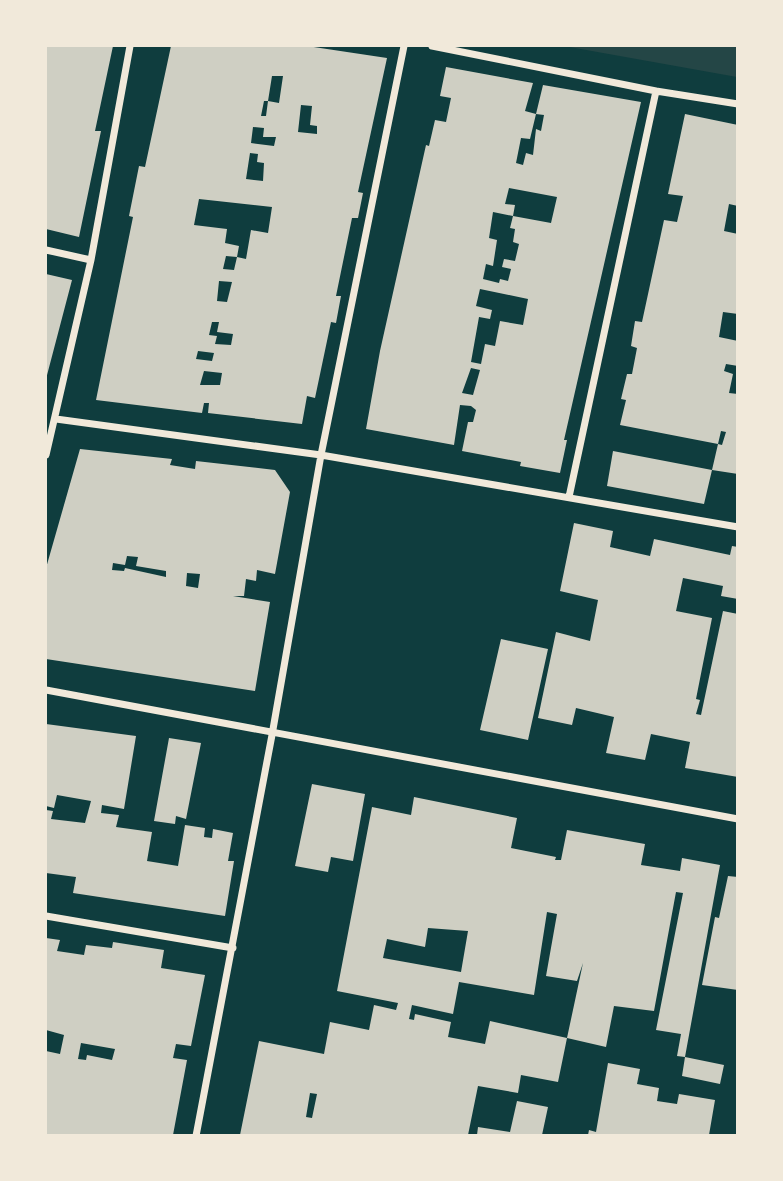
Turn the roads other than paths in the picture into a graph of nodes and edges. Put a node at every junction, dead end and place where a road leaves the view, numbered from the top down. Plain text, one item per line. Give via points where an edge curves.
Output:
1 (130, 46) edge
2 (404, 46) edge
3 (432, 46) edge
4 (656, 91) junction
5 (737, 104) edge
6 (46, 250) edge
7 (91, 260) junction
8 (56, 419) junction
9 (46, 455) edge
10 (321, 455) junction
11 (569, 497) junction
12 (737, 527) edge
13 (46, 690) edge
14 (272, 735) junction
15 (737, 819) edge
16 (46, 916) edge
17 (233, 948) junction
18 (196, 1136) edge

1 - 7 street
2 - 10 street
3 - 4 street
4 - 5 street
4 - 11 street
6 - 7 street
7 - 8 street
8 - 9 street
8 - 10 street
10 - 11 street
10 - 14 street
11 - 12 street
13 - 14 street
14 - 15 street
14 - 17 street
16 - 17 street
17 - 18 street

